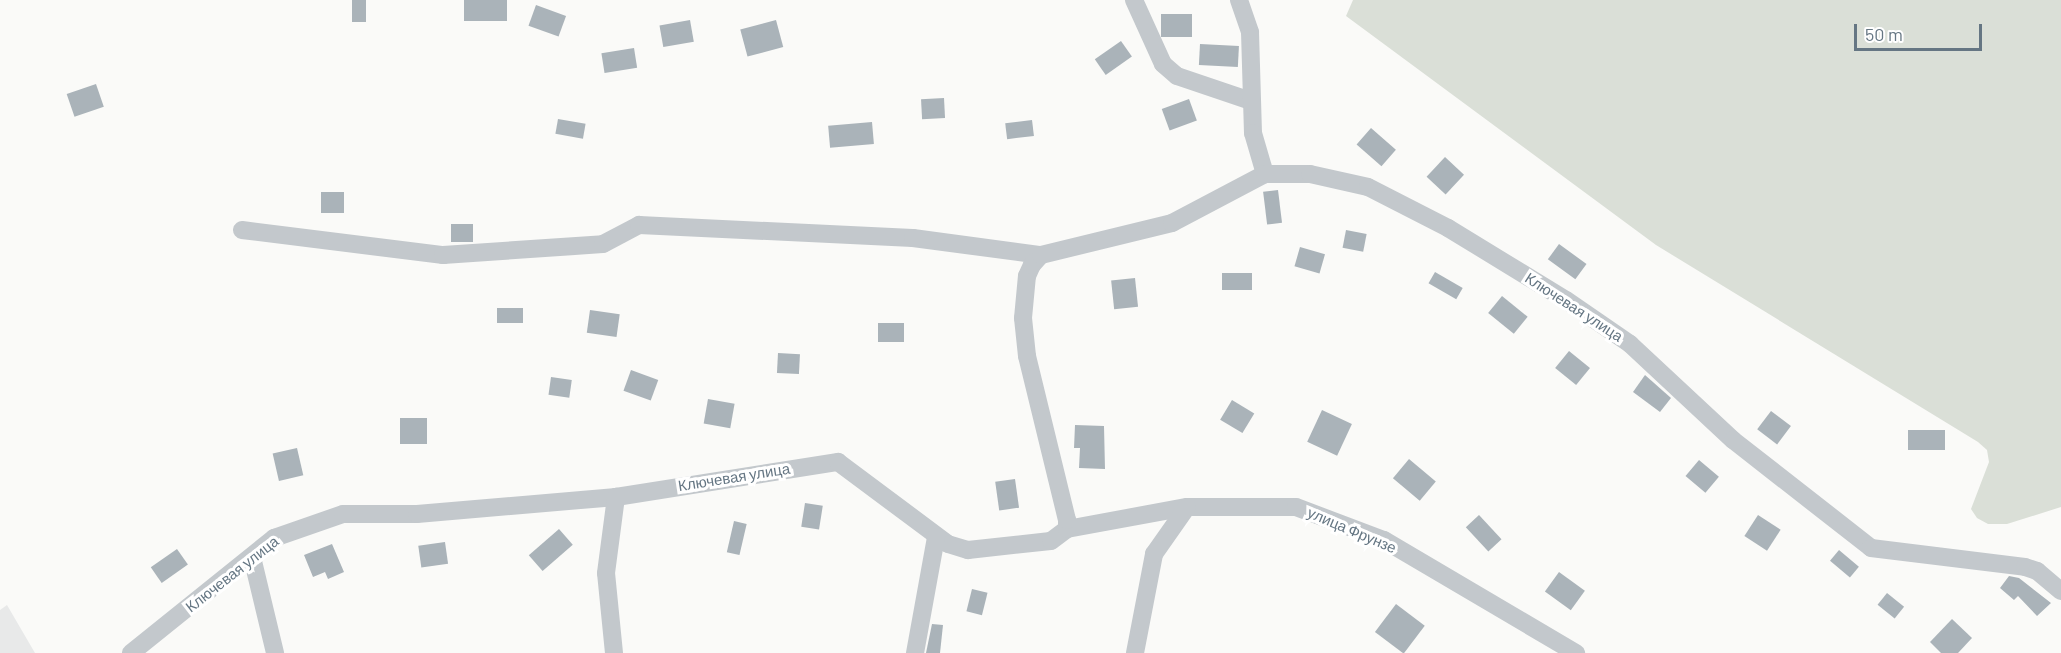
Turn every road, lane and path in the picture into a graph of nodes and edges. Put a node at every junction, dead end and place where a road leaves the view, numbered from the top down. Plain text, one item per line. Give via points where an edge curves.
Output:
1 (1134, 0) edge
2 (1239, 0) edge
3 (1251, 101) junction
4 (1265, 174) junction
5 (242, 231) dead end
6 (1041, 255) junction
7 (616, 497) junction
8 (1187, 507) junction
9 (1067, 529) junction
10 (936, 537) junction
11 (252, 557) junction
12 (2061, 591) edge
13 (131, 653) edge
14 (274, 653) edge
15 (614, 653) edge
16 (915, 653) edge
17 (1135, 653) edge
18 (1576, 653) edge

1 - 3 street via 1163,64 1177,76
2 - 3 street via 1250,32
3 - 4 street via 1253,133
4 - 6 street, Ключевая улица via 1172,223
4 - 12 street, Ключевая улица via 1310,174 1368,187 1448,228 1566,300 1630,344 1733,440 1871,548 2025,567 2037,571
5 - 6 street, Ключевая улица via 443,255 603,244 639,225 913,238
6 - 9 street via 1027,276 1023,318
7 - 10 street, Ключевая улица via 838,462
7 - 11 street, Ключевая улица via 417,514 343,514 274,538
7 - 15 street via 606,573
8 - 9 street, улица Фрунзе
8 - 17 street via 1154,554
8 - 18 street, улица Фрунзе via 1296,507 1329,517 1384,540
9 - 10 street, Ключевая улица via 1051,541 968,550
10 - 16 street
11 - 13 street, Ключевая улица
11 - 14 street

